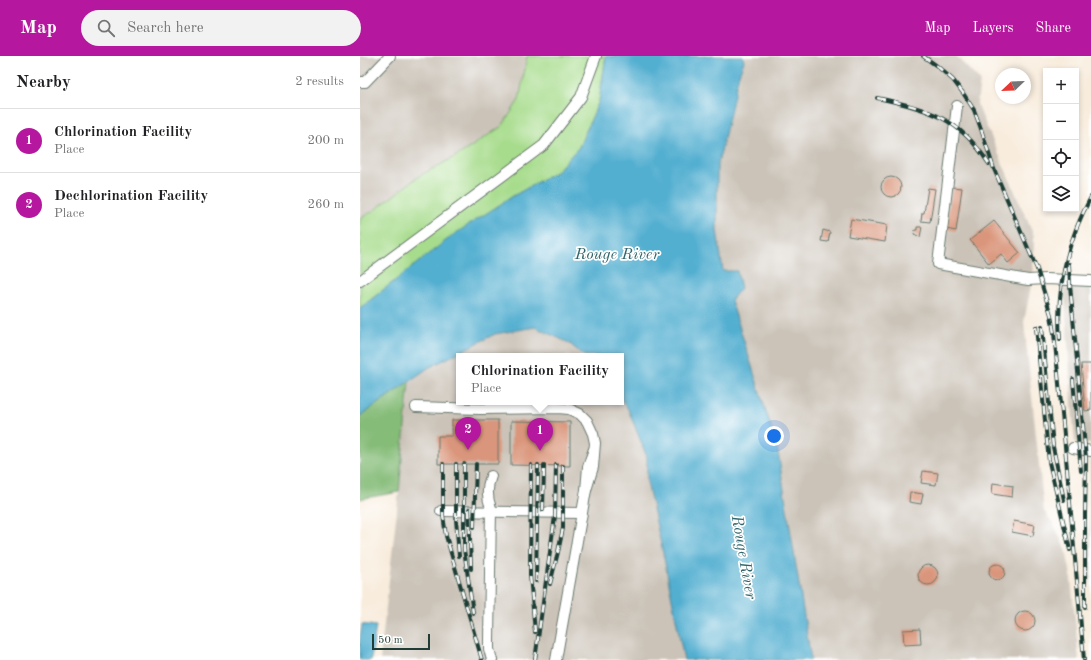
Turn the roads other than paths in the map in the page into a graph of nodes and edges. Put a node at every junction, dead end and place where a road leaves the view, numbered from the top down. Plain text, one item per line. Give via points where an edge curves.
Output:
1 (390, 56) edge
2 (596, 56) edge
3 (360, 82) edge
4 (957, 106) dead end
5 (360, 281) edge
6 (1091, 281) edge
7 (416, 407) dead end
8 (1073, 448) dead end
9 (1091, 451) edge
10 (491, 510) junction
11 (441, 511) dead end
12 (582, 513) junction
13 (492, 660) edge
14 (556, 660) edge

1 - 3 lane via 365,82
2 - 5 lane via 582,97 544,145
4 - 6 lane via 938,264 1028,280
7 - 12 lane via 554,408 569,409 580,414 590,425 594,439
8 - 9 lane
10 - 11 lane
10 - 12 lane
10 - 13 lane via 489,648
12 - 14 lane

